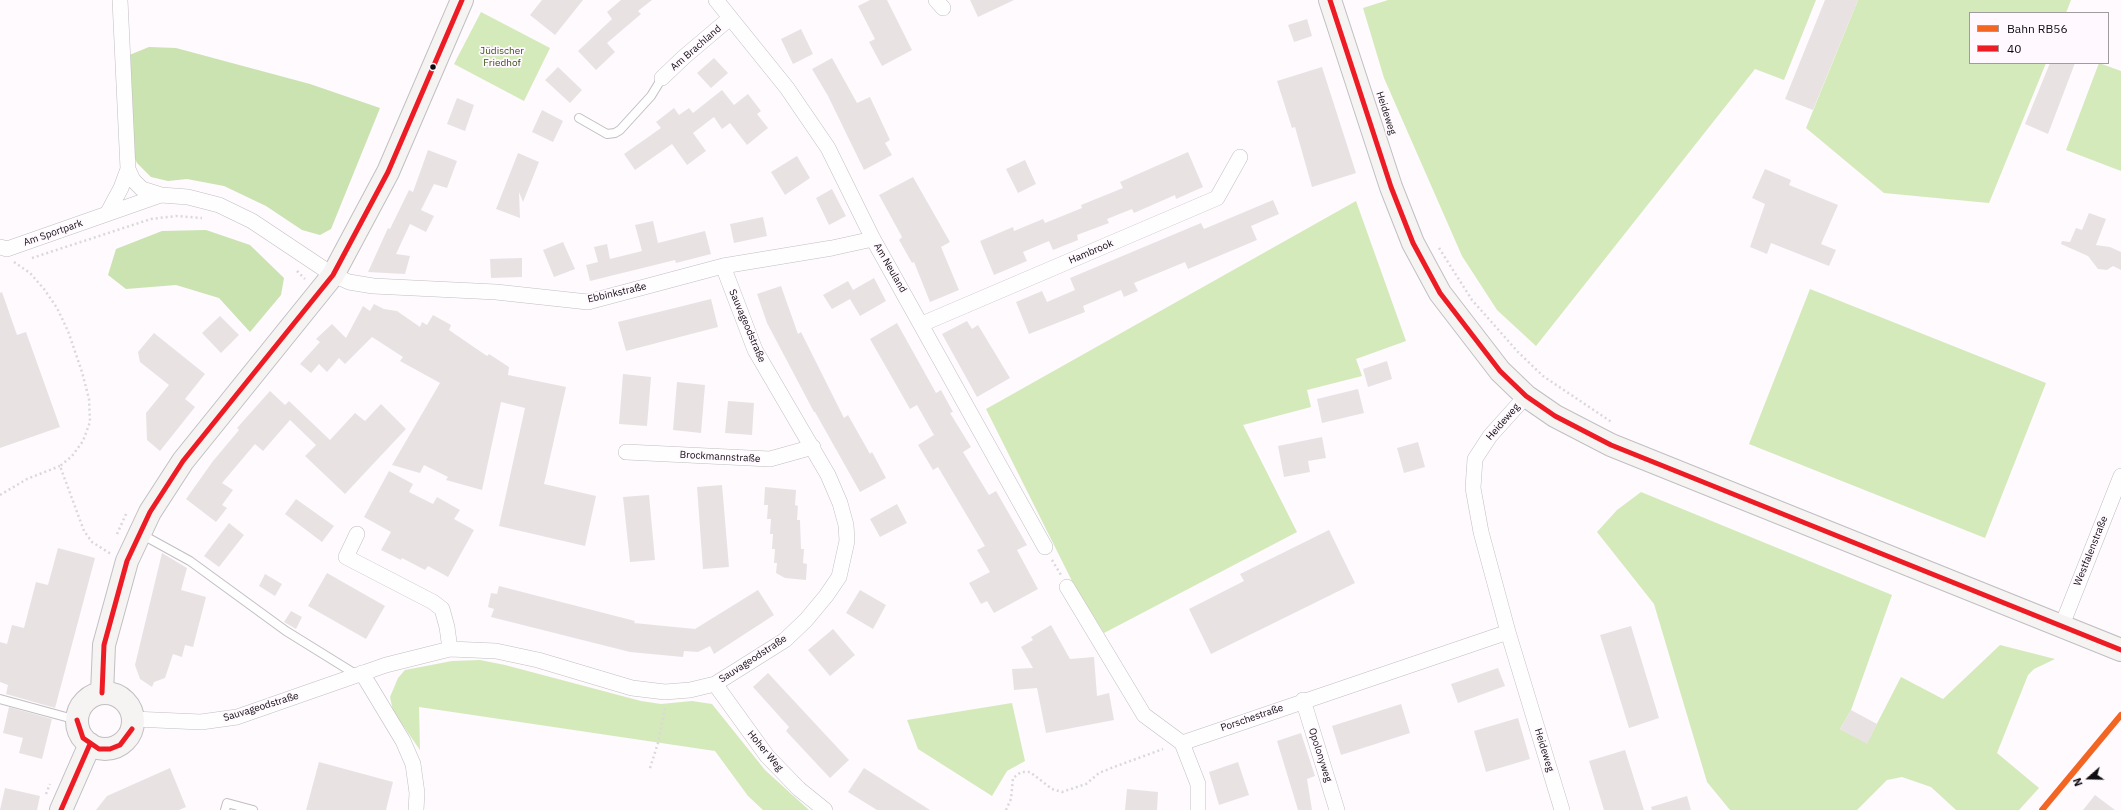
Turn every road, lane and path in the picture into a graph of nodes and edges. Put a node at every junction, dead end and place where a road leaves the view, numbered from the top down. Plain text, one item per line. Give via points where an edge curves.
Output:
1 (120, 0) edge
2 (462, 0) edge
3 (716, 0) edge
4 (1330, 0) edge
5 (730, 18) junction
6 (662, 78) joint
7 (579, 118) dead end
8 (1240, 157) dead end
9 (128, 169) junction
10 (161, 195) junction
11 (107, 214) junction
12 (207, 220) dead end
13 (873, 239) junction
14 (1437, 245) dead end
15 (0, 247) edge
16 (26, 260) dead end
17 (20, 261) dead end
18 (13, 262) junction
19 (7, 263) dead end
20 (723, 266) junction
21 (295, 269) dead end
22 (326, 270) junction
23 (922, 324) junction
24 (1543, 376) dead end
25 (1526, 396) junction
26 (814, 447) junction
27 (626, 452) dead end
28 (60, 466) junction
29 (2121, 476) edge
30 (0, 495) edge
31 (130, 506) dead end
32 (139, 533) junction
33 (357, 534) dead end
34 (114, 540) dead end
35 (111, 546) dead end
36 (1046, 547) joint
37 (1067, 587) joint
38 (2062, 625) junction
39 (1508, 632) junction
40 (450, 649) junction
41 (2121, 650) edge
42 (359, 674) junction
43 (715, 684) junction
44 (665, 692) junction
45 (102, 694) junction
46 (0, 698) edge
47 (1303, 700) junction
48 (133, 719) junction
49 (77, 720) junction
50 (1182, 742) junction
51 (90, 744) junction
52 (650, 768) dead end
53 (61, 810) edge
54 (225, 810) edge
55 (253, 810) edge
56 (416, 810) edge
57 (825, 810) edge
58 (1006, 810) edge
59 (1198, 810) edge
60 (1337, 810) edge
61 (1562, 810) edge

1 - 9 street, Am Sportpark
2 - 22 street via 388,172
3 - 5 street, Am Neuland
4 - 25 street, Heideweg via 1391,186 1413,243 1448,305 1500,371
5 - 6 street, Am Brachland
5 - 13 street, Am Neuland via 787,88 828,148
6 - 7 lane via 651,96 615,133 607,134
8 - 23 street, Hambrook via 1217,198
9 - 10 street, Am Sportpark via 133,180 142,189
9 - 11 street, Am Sportpark
10 - 11 street, Am Sportpark
10 - 22 street, Am Sportpark via 188,197 218,205 252,220
11 - 15 street, Am Sportpark via 7,249
12 - 16 path via 176,216 151,219
13 - 20 street, Ebbinkstraße
13 - 23 street, Am Neuland
14 - 24 path via 1472,300
17 - 18 path
18 - 19 path
18 - 28 path via 30,273 57,308 68,330 89,399 90,422 83,441 72,456
20 - 22 street, Ebbinkstraße via 588,302 496,292 373,286 348,282
20 - 26 street, Sauvageodstraße via 755,350
21 - 22 path via 306,280
22 - 32 street via 183,461
23 - 36 street, Am Neuland
25 - 38 street via 1555,416 1611,445
25 - 39 street, Heideweg via 1490,436 1474,459 1473,488 1481,532
26 - 27 street, Brockmannstraße via 770,459
26 - 43 street, Sauvageodstraße via 837,496 846,525 847,541 839,577 811,614 785,640
28 - 30 path via 28,479
28 - 35 path via 84,531 92,542 108,553
29 - 38 street, Westfalenstraße
31 - 34 path
32 - 42 lane via 190,561 286,631
32 - 45 street via 127,561 104,645
33 - 40 street via 346,557 438,605 442,609 447,627
36 - 37 path
37 - 50 street via 1144,715
38 - 41 street
39 - 47 street, Porschestraße
39 - 61 street, Heideweg
40 - 42 street, Sauvageodstraße
40 - 44 street, Sauvageodstraße via 496,651 538,660 632,688
42 - 48 street, Sauvageodstraße via 283,702 222,720
42 - 56 street via 403,741 413,764 417,793
43 - 44 street, Sauvageodstraße
43 - 57 street, Hoher Weg via 767,756 799,789
44 - 52 path via 658,743
45 - 48 street via 110,694 123,700 128,705
45 - 49 street via 82,705
46 - 49 lane
47 - 50 street, Porschestraße
47 - 60 street, Opolonyweg
48 - 51 street via 132,729 120,745 104,749
49 - 51 street via 83,738
50 - 58 path via 1099,773 1086,784 1062,792 1052,789 1030,772 1021,772 1013,778 1011,799
50 - 59 street via 1198,784
51 - 53 street
54 - 55 lane via 227,803

